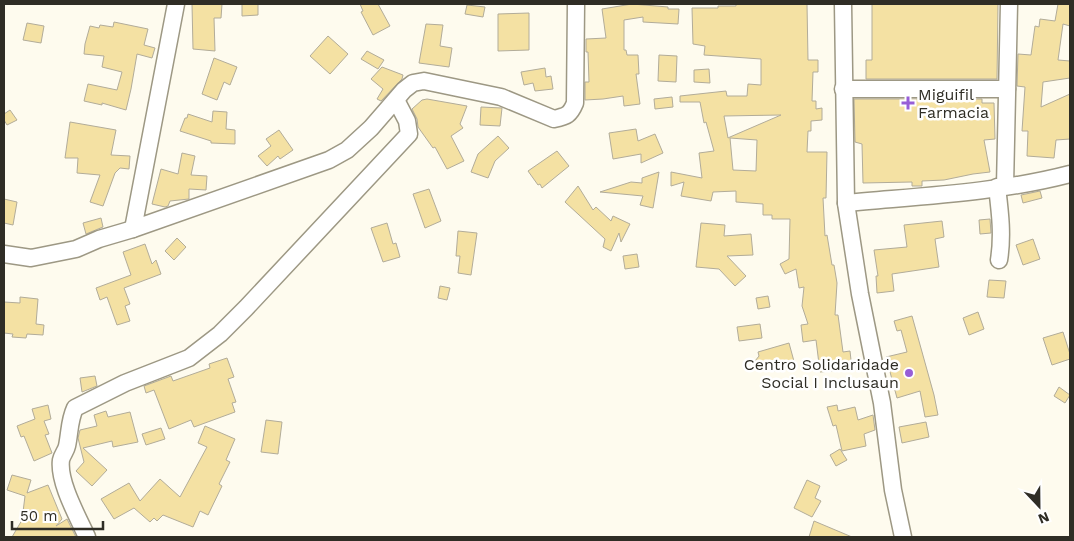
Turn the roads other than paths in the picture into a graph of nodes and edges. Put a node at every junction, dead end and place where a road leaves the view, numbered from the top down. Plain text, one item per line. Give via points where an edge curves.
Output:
1 (176, 4) edge
2 (576, 4) edge
3 (843, 4) edge
4 (1009, 4) edge
5 (843, 89) junction
6 (1007, 89) junction
7 (396, 100) junction
8 (1070, 174) edge
9 (1001, 187) junction
10 (846, 203) junction
11 (133, 228) junction
12 (4, 254) edge
13 (999, 260) dead end
14 (86, 537) edge
15 (903, 537) edge

1 - 11 street
2 - 7 street via 575,103 570,113 554,119 500,97 424,81 413,83
3 - 5 street
4 - 6 street
5 - 6 street
5 - 10 street
6 - 9 street
7 - 11 street via 347,150 329,160
7 - 14 street via 407,121 409,134 220,334 189,358 125,383 75,408 69,424 67,448 61,459 62,472
8 - 9 street
9 - 10 street
9 - 13 street via 1002,242
10 - 15 street
11 - 12 street via 76,249 31,258

